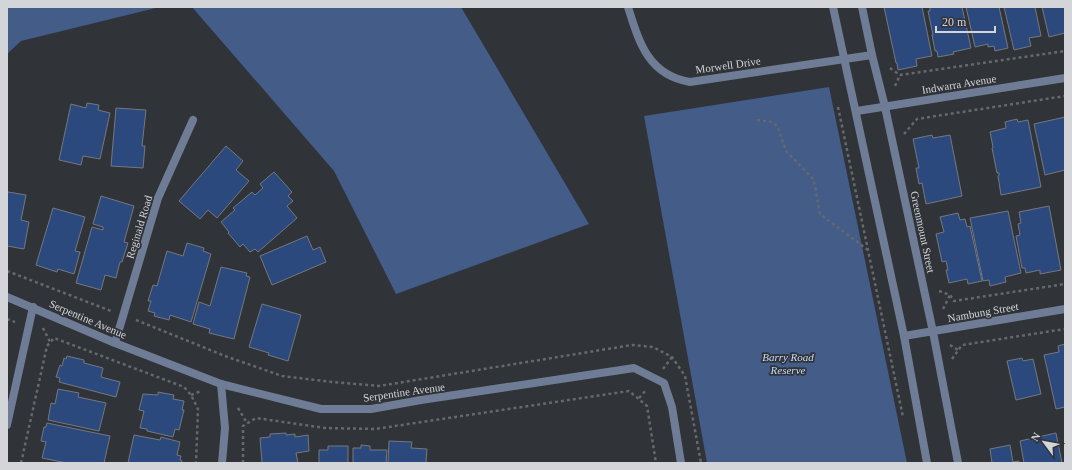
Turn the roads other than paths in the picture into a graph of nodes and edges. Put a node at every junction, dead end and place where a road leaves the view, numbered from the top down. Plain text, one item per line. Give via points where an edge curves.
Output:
1 (628, 7) edge
2 (834, 7) edge
3 (862, 7) edge
4 (872, 55) junction
5 (845, 59) junction
6 (1065, 78) edge
7 (885, 107) junction
8 (857, 111) junction
9 (193, 120) dead end
10 (7, 297) edge
11 (33, 307) junction
12 (1065, 310) edge
13 (933, 332) junction
14 (904, 336) junction
15 (115, 343) junction
16 (221, 384) junction
17 (7, 425) edge
18 (222, 463) edge
19 (681, 463) edge
20 (927, 463) edge
21 (958, 463) edge

1 - 5 street, Morwell Drive via 637,36 650,60 664,73 680,80 690,82
2 - 5 street
3 - 4 street, Greenmount Street
4 - 5 street, Morwell Drive
4 - 7 street, Greenmount Street
5 - 8 street
6 - 7 street, Indwarra Avenue
7 - 8 street, Indwarra Avenue
7 - 13 street, Greenmount Street
8 - 14 street
9 - 15 street, Reginald Road via 158,198
10 - 11 street, Serpentine Avenue
11 - 15 street, Serpentine Avenue
11 - 17 street
12 - 13 street, Nambung Street
13 - 14 street, Nambung Street
13 - 21 street, Greenmount Street
14 - 20 street
15 - 16 street, Serpentine Avenue
16 - 18 street via 225,428
16 - 19 street, Serpentine Avenue via 322,409 370,409 634,368 664,383 672,407

